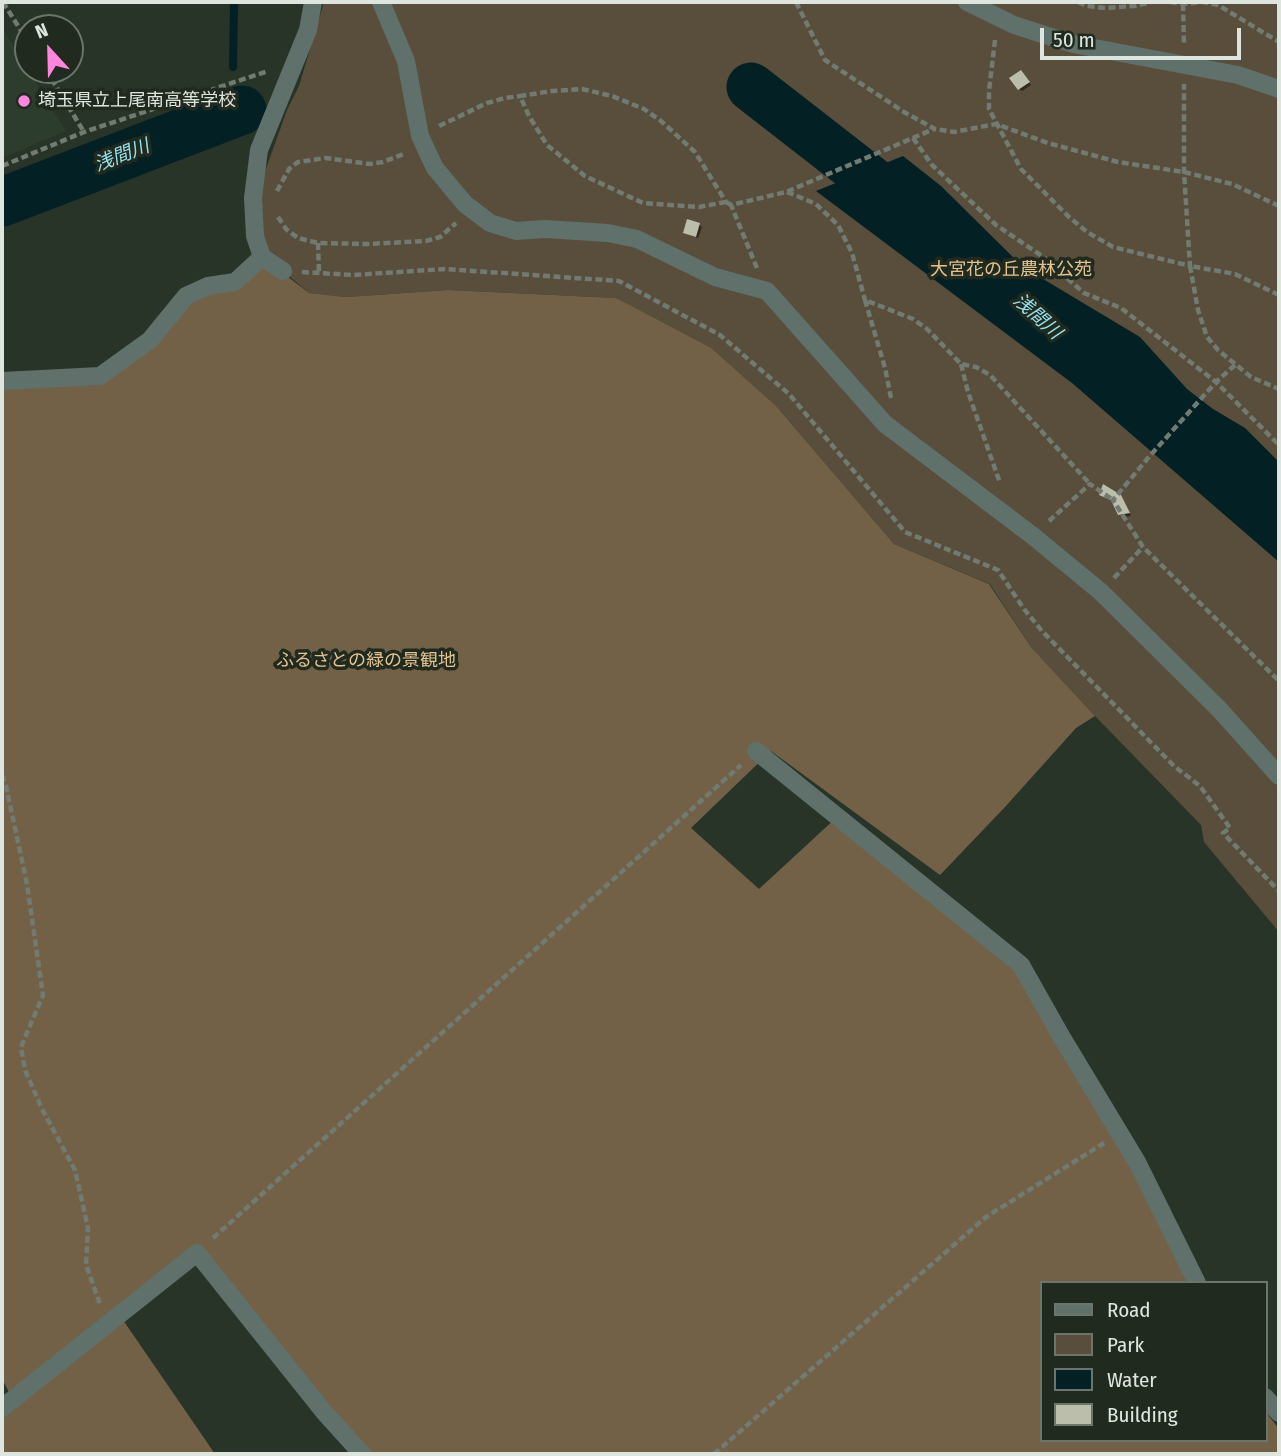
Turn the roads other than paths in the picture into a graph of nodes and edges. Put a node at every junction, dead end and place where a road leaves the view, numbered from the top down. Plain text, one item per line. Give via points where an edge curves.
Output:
1 (313, 2) edge
2 (381, 2) edge
3 (967, 2) edge
4 (1279, 89) edge
5 (262, 257) junction
6 (282, 271) road end
7 (2, 382) edge
8 (756, 751) road end
9 (1279, 776) edge
10 (1196, 1281) edge
11 (1267, 1399) edge
12 (2, 1408) edge
13 (1279, 1413) edge
14 (362, 1454) edge

1 - 5 street via 308,30 259,150 253,198
2 - 9 street via 406,61 422,141 445,182 469,207 490,223 516,231 608,233 637,239 715,278 767,291 885,424 1101,592
3 - 4 street via 1073,44 1238,75
5 - 6 street
5 - 7 street via 235,282 208,286 186,296 149,340 100,376
8 - 10 street via 1021,965 1137,1162
11 - 13 street
12 - 14 street via 197,1253

